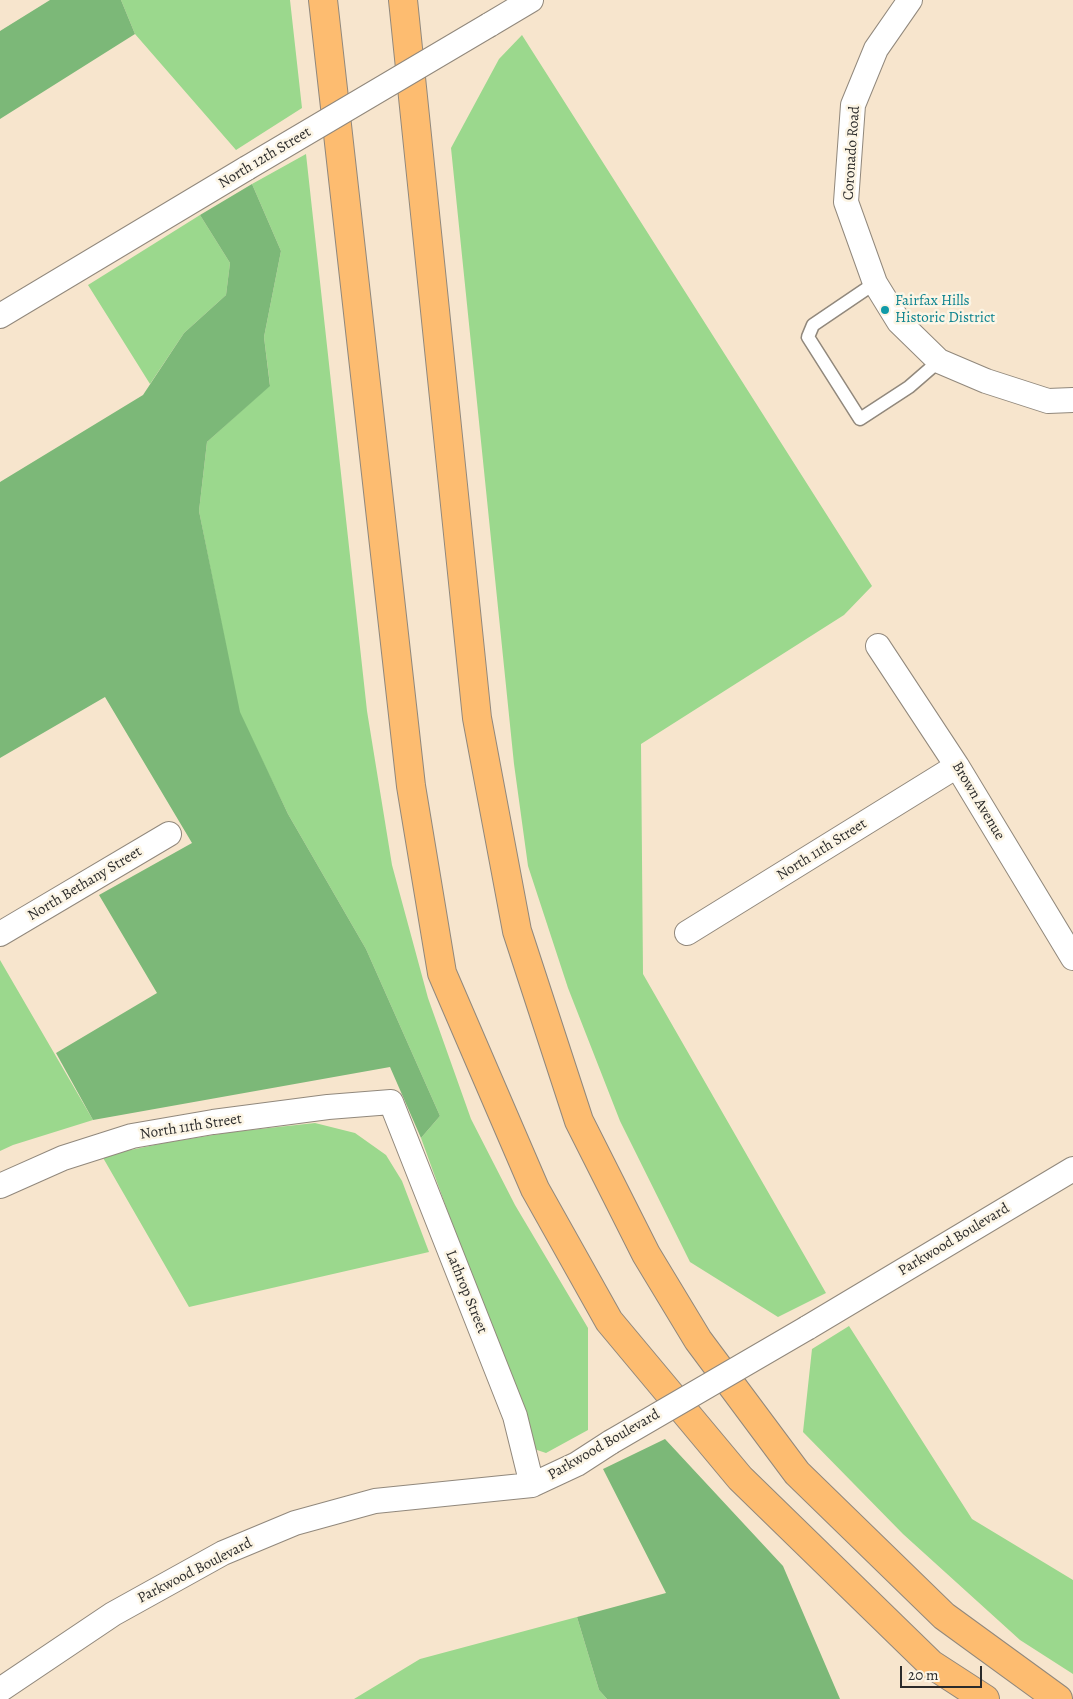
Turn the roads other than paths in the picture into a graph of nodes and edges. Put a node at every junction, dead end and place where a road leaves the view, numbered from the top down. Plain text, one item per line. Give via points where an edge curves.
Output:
1 (323, 0) edge
2 (403, 0) edge
3 (530, 0) edge
4 (910, 0) edge
5 (875, 283) junction
6 (0, 316) edge
7 (939, 362) junction
8 (1073, 400) edge
9 (878, 646) dead end
10 (957, 766) junction
11 (169, 834) dead end
12 (687, 933) dead end
13 (0, 934) edge
14 (1073, 958) edge
15 (391, 1102) joint
16 (1073, 1169) edge
17 (0, 1186) edge
18 (532, 1485) junction
19 (0, 1690) edge
20 (985, 1699) edge
21 (1058, 1699) edge

1 - 20 highway via 410,786 442,973 535,1189 609,1321 740,1478 931,1664
2 - 21 highway via 477,718 517,931 579,1121 646,1254 693,1332 797,1473 944,1616
3 - 6 street, North 12th Street, bridge
4 - 5 street, Coronado Road via 876,49 853,105 846,202
5 - 7 street, Coronado Road via 900,322
5 - 7 lane via 813,325 808,337 860,419 909,387
7 - 8 street, Coronado Road via 986,382 1048,401
9 - 10 street, Brown Avenue
10 - 12 street, North 11th Street
10 - 14 street, Brown Avenue
11 - 13 street, North Bethany Street
15 - 17 street, North 11th Street via 309,1109 132,1136 63,1158
15 - 18 street, Lathrop Street via 515,1416
16 - 18 street, Parkwood Boulevard, bridge via 577,1464
18 - 19 street, Parkwood Boulevard via 375,1501 295,1523 223,1553 113,1614

